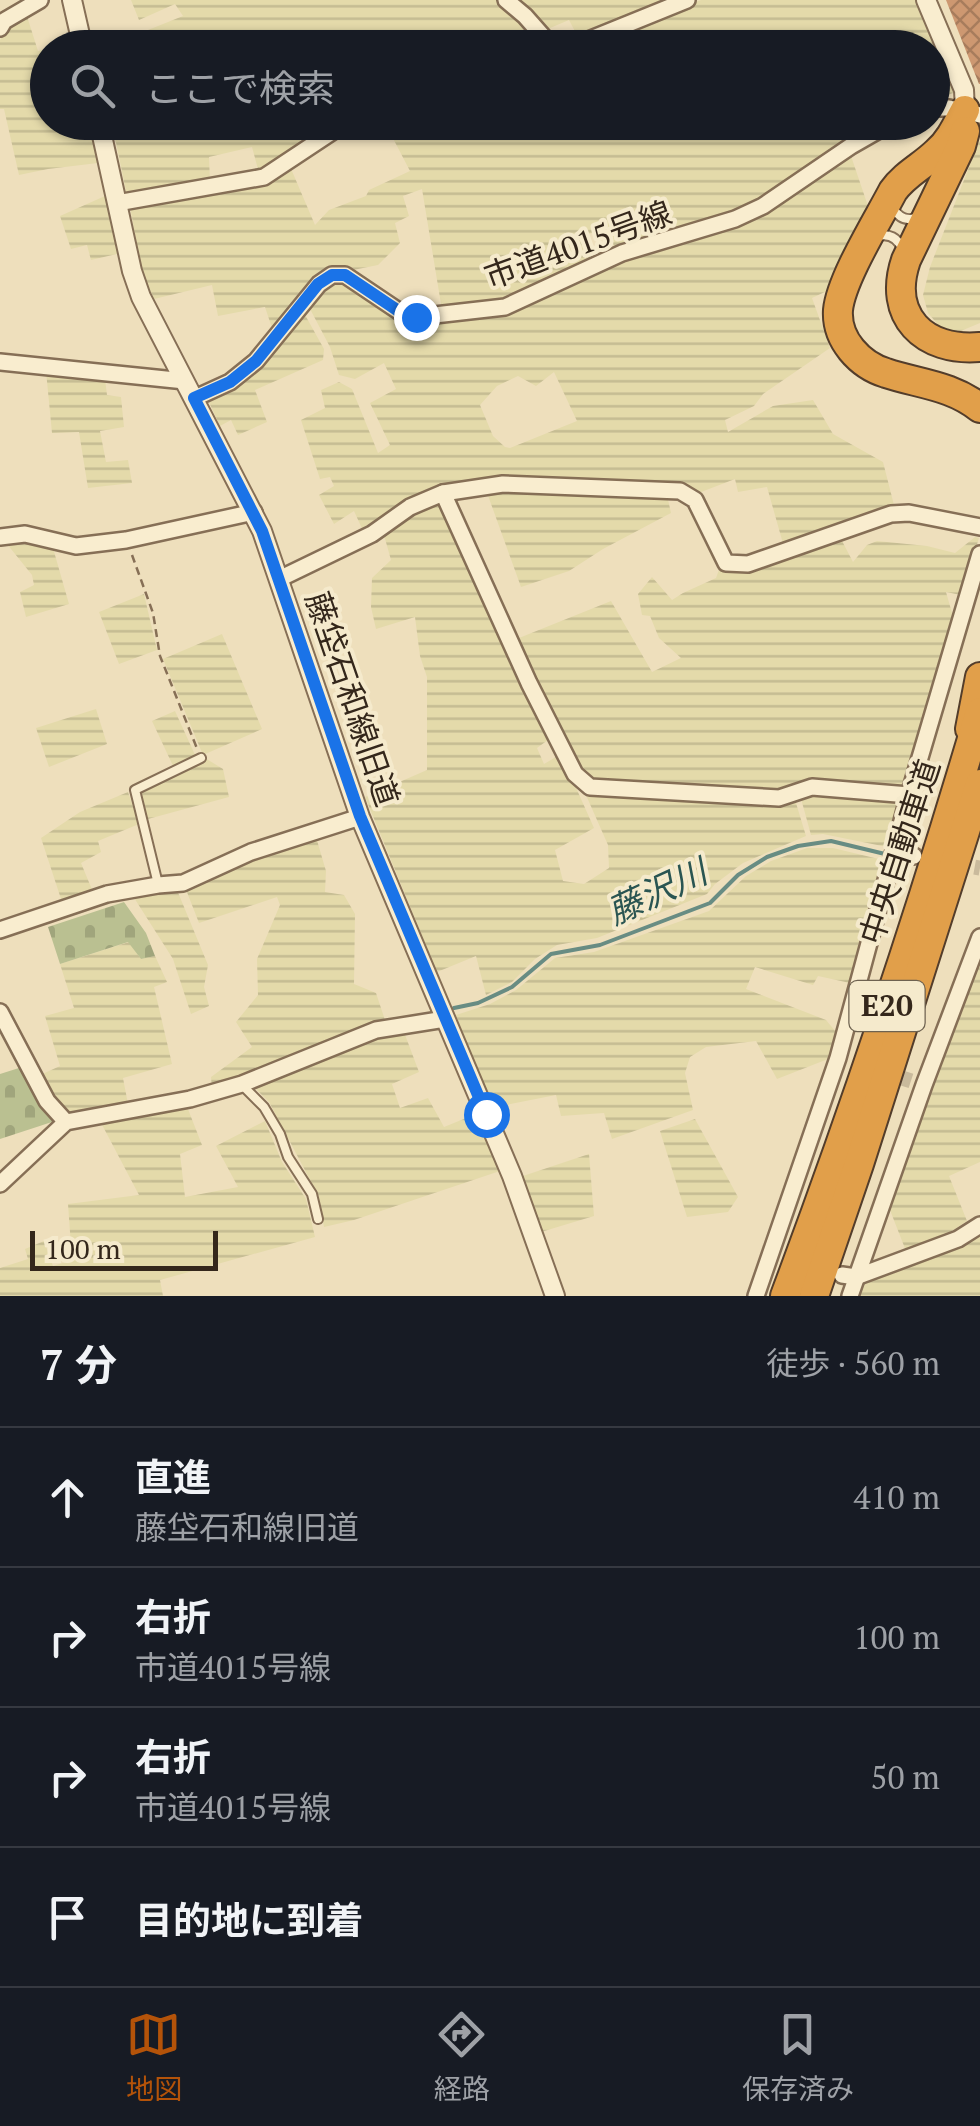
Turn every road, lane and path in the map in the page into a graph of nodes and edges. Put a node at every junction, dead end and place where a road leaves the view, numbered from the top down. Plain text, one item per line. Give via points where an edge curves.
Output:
1 (40, 0) edge
2 (72, 0) edge
3 (506, 0) edge
4 (687, 0) edge
5 (926, 0) edge
6 (0, 28) edge
7 (79, 30) edge
8 (538, 30) edge
9 (613, 30) edge
10 (939, 30) edge
11 (950, 57) edge
12 (972, 112) edge
13 (950, 138) edge
14 (104, 140) edge
15 (320, 140) edge
16 (862, 140) edge
17 (948, 140) edge
18 (893, 191) junction
19 (118, 203) junction
20 (930, 208) junction
21 (867, 242) junction
22 (906, 260) junction
23 (980, 347) edge
24 (0, 362) edge
25 (190, 390) junction
26 (980, 408) edge
27 (443, 493) junction
28 (254, 512) junction
29 (980, 527) edge
30 (0, 537) edge
31 (126, 540) junction
32 (980, 554) edge
33 (279, 579) junction
34 (980, 676) edge
35 (980, 712) edge
36 (200, 758) joint
37 (974, 785) edge
38 (909, 795) junction
39 (360, 816) junction
40 (894, 851) junction
41 (914, 856) dead end
42 (158, 884) junction
43 (0, 930) edge
44 (980, 936) edge
45 (0, 1012) edge
46 (445, 1019) junction
47 (242, 1084) junction
48 (66, 1122) junction
49 (0, 1184) edge
50 (318, 1220) dead end
51 (980, 1225) edge
52 (849, 1276) junction
53 (556, 1296) edge
54 (756, 1296) edge
55 (785, 1296) edge
56 (814, 1296) edge
57 (850, 1296) edge

1 - 6 street
2 - 7 street
3 - 8 street
4 - 9 street
5 - 10 street
11 - 12 street
12 - 13 highway
12 - 20 highway
14 - 19 street, 藤垈石和線旧道
15 - 19 street via 264,177
16 - 25 street, 市道4015号線 via 736,219 622,253 505,307 416,317 345,275 332,275 256,361 230,382
17 - 18 highway
18 - 20 lane via 894,208 904,219
18 - 21 highway
19 - 25 street, 藤垈石和線旧道 via 140,297
20 - 22 highway
21 - 22 lane via 894,237
21 - 26 highway via 841,296 846,344 870,367 941,386
22 - 23 highway via 899,290 916,328 941,344
24 - 25 street
25 - 28 street, 藤垈石和線旧道
27 - 29 street via 504,484 680,491 696,500 726,563 737,564 892,514
27 - 33 street
27 - 38 street via 529,683 576,774 590,788 780,798 812,787
28 - 31 street
28 - 33 street, 藤垈石和線旧道
30 - 31 street via 24,534 76,546
31 - 36 path via 153,613 160,656
32 - 38 street
33 - 39 street, 藤垈石和線旧道
34 - 37 highway
35 - 37 highway, 中央自動車道 / E20
36 - 42 lane via 135,790
37 - 55 highway, 中央自動車道 / E20
37 - 56 highway, 中央自動車道 / E20 via 963,841
38 - 40 street
39 - 42 street via 183,883
39 - 46 street, 藤垈石和線旧道
40 - 41 street
40 - 54 street via 846,1060 778,1253
42 - 43 street
44 - 52 street via 918,1083
45 - 48 street via 47,1101
46 - 47 street via 376,1030
46 - 53 street, 藤垈石和線旧道
47 - 48 street
47 - 50 lane via 280,1134 312,1194
48 - 49 street
51 - 52 street via 958,1239
52 - 57 street

